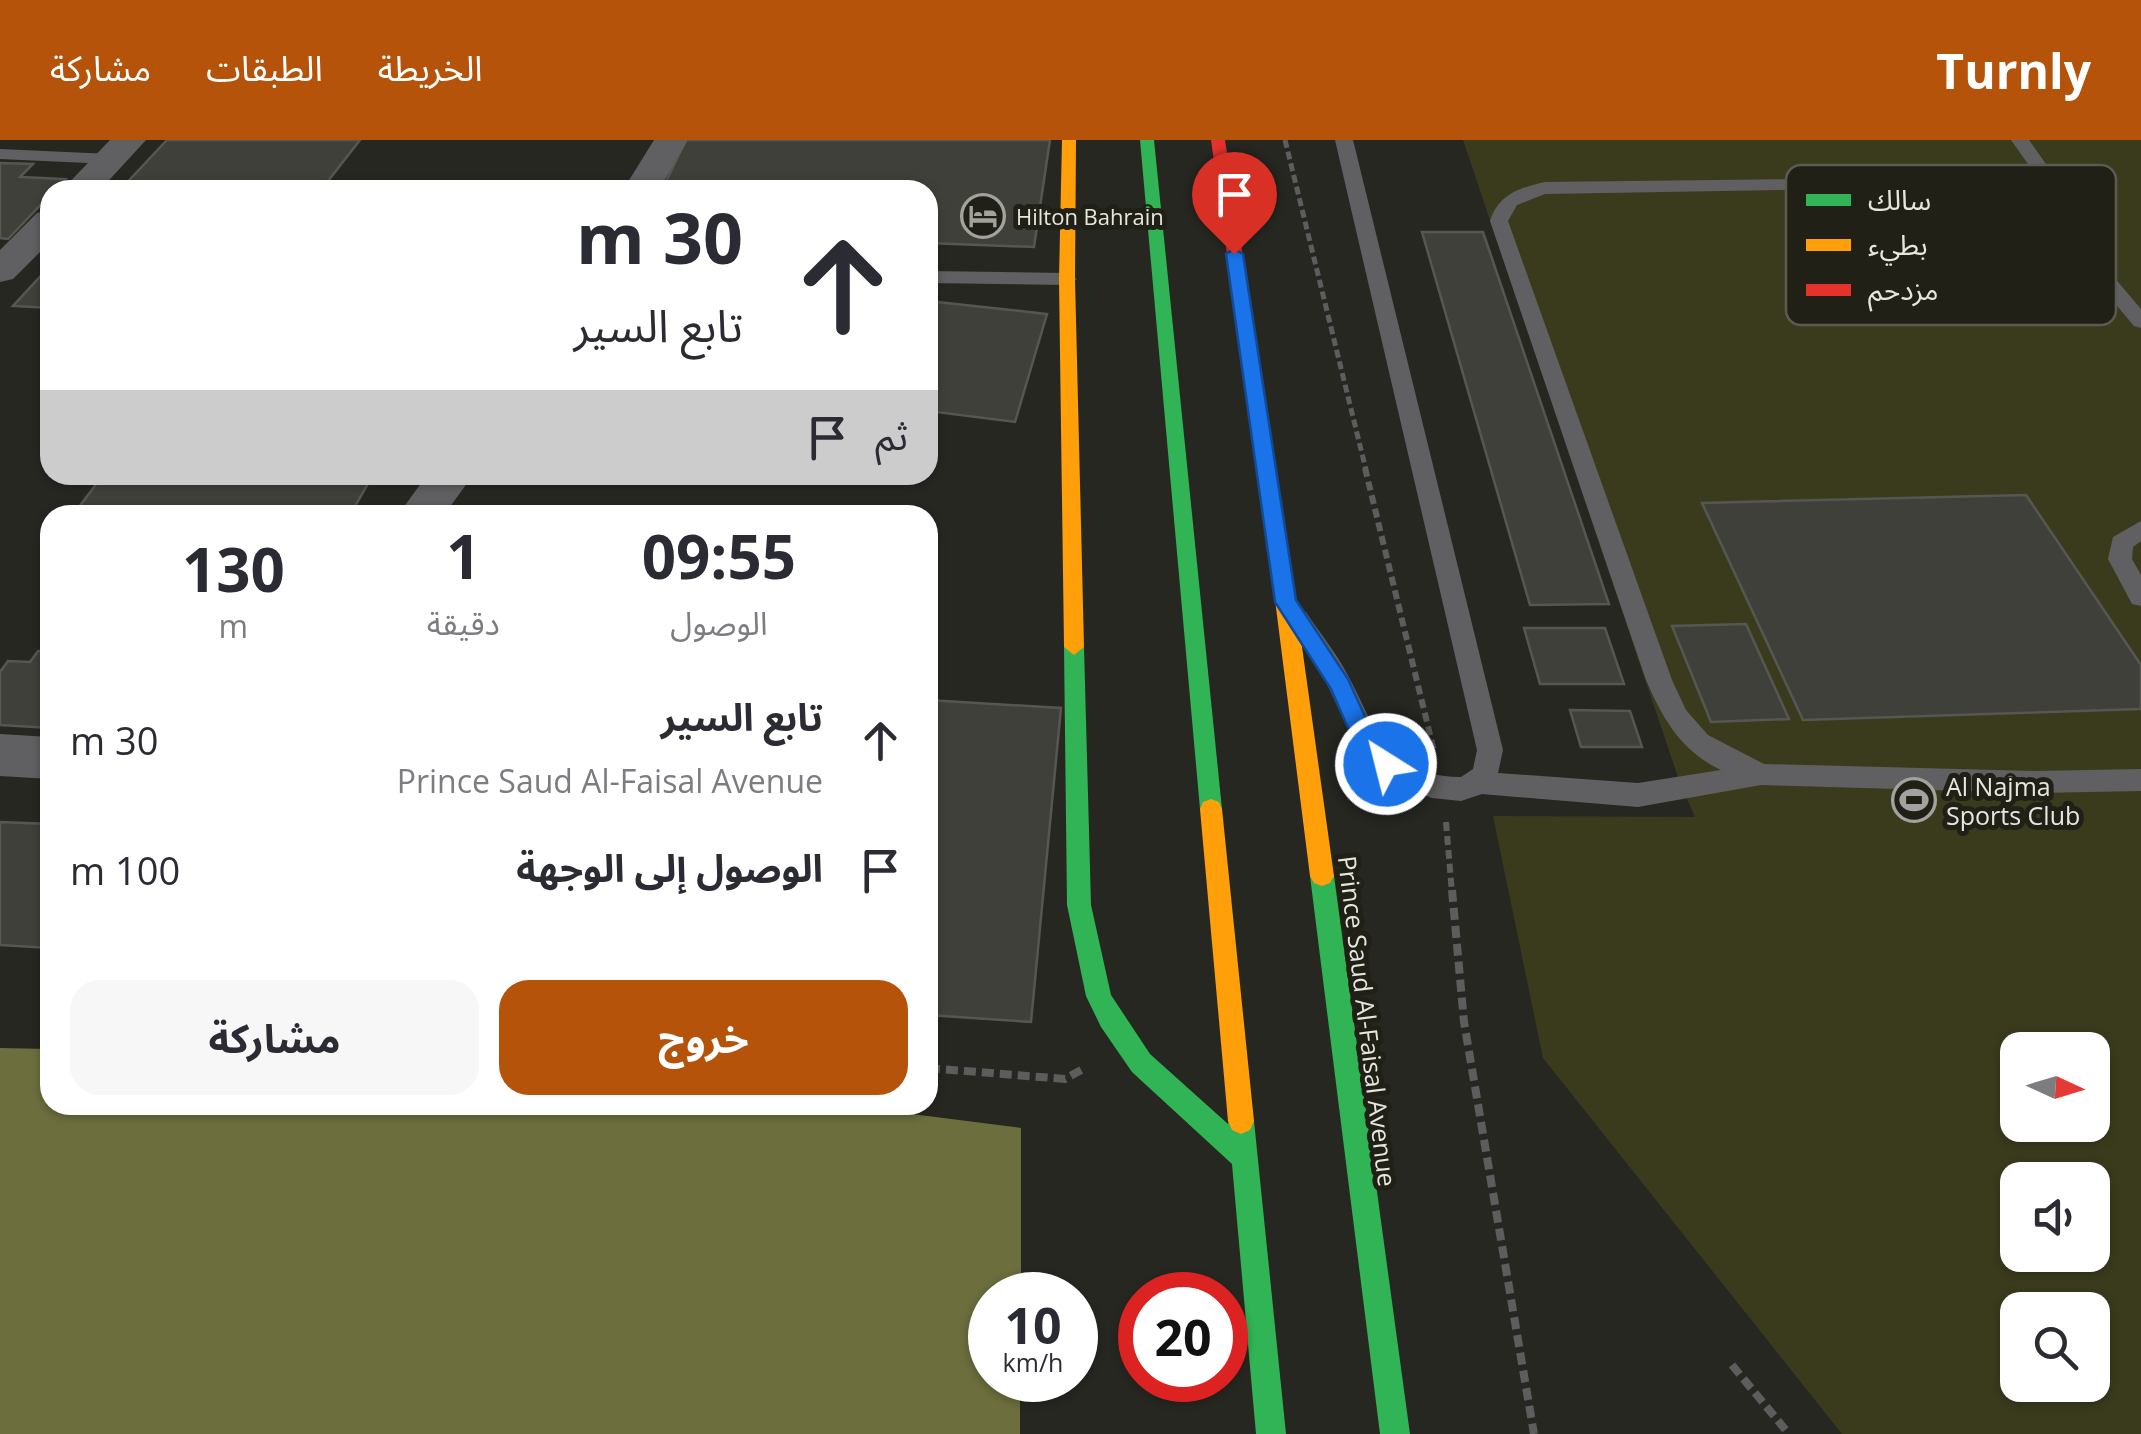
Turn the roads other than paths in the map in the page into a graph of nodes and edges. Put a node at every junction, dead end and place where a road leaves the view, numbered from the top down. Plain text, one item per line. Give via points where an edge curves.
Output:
1 (671, 140) edge
2 (1068, 140) edge
3 (1147, 140) edge
4 (1218, 140) edge
5 (1344, 140) edge
6 (2020, 140) edge
7 (119, 150) edge
8 (0, 154) edge
9 (2038, 165) edge
10 (90, 180) edge
11 (647, 180) edge
12 (1786, 184) edge
13 (40, 230) edge
14 (3, 265) edge
15 (938, 277) edge
16 (1067, 279) junction
17 (2116, 295) edge
18 (2141, 322) edge
19 (443, 485) edge
20 (428, 505) edge
21 (2141, 529) edge
22 (2141, 597) edge
23 (1286, 602) junction
24 (0, 755) edge
25 (40, 757) edge
26 (1764, 775) junction
27 (2141, 780) edge
28 (1479, 782) junction
29 (1050, 816) dead end
30 (1080, 818) junction
31 (1242, 1154) junction
32 (1271, 1434) edge
33 (1395, 1434) edge

1 - 11 street
2 - 16 street
3 - 31 street
4 - 23 street, Prince Saud Al-Faisal Avenue
5 - 28 lane via 1490,750
6 - 9 lane
7 - 8 lane
7 - 10 street
12 - 26 lane via 1545,188 1516,196 1501,212 1502,232 1670,710 1712,754
13 - 14 street
15 - 16 lane
16 - 30 street
17 - 18 lane
19 - 20 street
21 - 22 lane via 2121,543 2120,559
23 - 28 lane via 1340,685 1364,739 1386,764 1427,785 1466,789
23 - 33 street, Prince Saud Al-Faisal Avenue
24 - 25 street
26 - 27 lane
26 - 28 lane via 1619,795
29 - 30 lane
30 - 31 street via 1079,905 1100,1000 1160,1086
31 - 32 street

